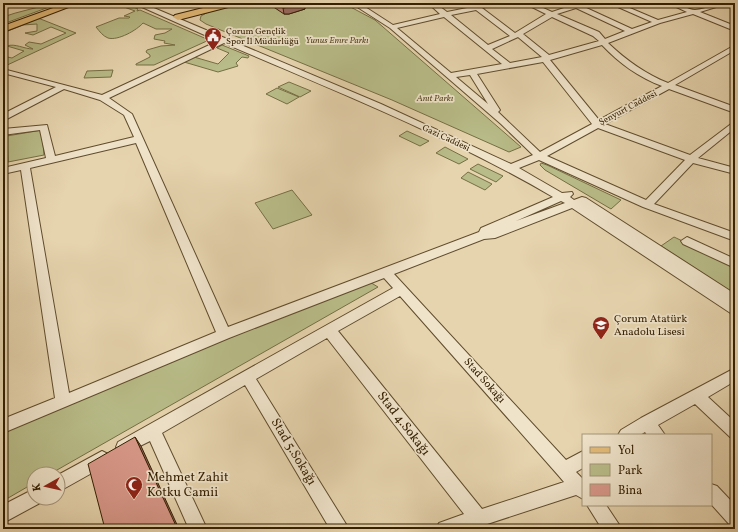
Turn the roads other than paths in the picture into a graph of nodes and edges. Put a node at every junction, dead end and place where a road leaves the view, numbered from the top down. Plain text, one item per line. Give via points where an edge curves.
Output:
1 (67, 3) edge
2 (75, 3) edge
3 (136, 3) edge
4 (146, 3) edge
5 (233, 3) edge
6 (354, 3) edge
7 (431, 3) edge
8 (471, 3) edge
9 (496, 3) edge
10 (527, 3) edge
11 (585, 3) edge
12 (612, 3) edge
13 (670, 3) edge
14 (679, 3) edge
15 (726, 3) edge
16 (572, 4) edge
17 (217, 5) edge
18 (477, 8) junction
19 (205, 11) junction
20 (694, 13) junction
21 (551, 14) junction
22 (446, 16) junction
23 (182, 20) junction
24 (658, 22) junction
25 (3, 26) edge
26 (392, 27) junction
27 (3, 29) edge
28 (735, 29) edge
29 (632, 32) junction
30 (517, 34) junction
31 (223, 41) junction
32 (605, 42) junction
33 (488, 48) junction
34 (735, 48) edge
35 (547, 59) junction
36 (509, 66) junction
37 (3, 71) edge
38 (472, 72) junction
39 (450, 76) junction
40 (63, 86) junction
41 (667, 87) junction
42 (103, 98) junction
43 (735, 110) edge
44 (3, 118) edge
45 (504, 122) junction
46 (735, 124) edge
47 (598, 125) junction
48 (3, 132) edge
49 (139, 139) junction
50 (539, 156) junction
51 (51, 158) junction
52 (691, 159) junction
53 (25, 165) junction
54 (515, 165) junction
55 (3, 171) edge
56 (735, 171) edge
57 (567, 195) junction
58 (578, 202) junction
59 (647, 204) junction
60 (483, 235) junction
61 (735, 237) edge
62 (687, 241) dead end
63 (735, 264) edge
64 (385, 272) junction
65 (400, 289) junction
66 (735, 300) edge
67 (735, 311) edge
68 (328, 329) junction
69 (224, 334) junction
70 (247, 376) junction
71 (734, 376) edge
72 (696, 395) junction
73 (63, 402) junction
74 (646, 423) junction
75 (3, 426) edge
76 (153, 432) junction
77 (735, 432) edge
78 (628, 434) edge
79 (656, 434) edge
80 (582, 460) edge
81 (564, 470) junction
82 (66, 480) edge
83 (581, 489) edge
84 (712, 493) edge
85 (26, 501) edge
86 (596, 506) edge
87 (3, 514) edge
88 (478, 518) junction
89 (735, 518) edge
90 (198, 529) edge
91 (340, 529) edge
92 (445, 529) edge
93 (613, 529) edge

1 - 25 main road
2 - 27 main road
3 - 23 street, Gazi Caddesi
4 - 23 street, Gazi Caddesi
5 - 17 main road
6 - 26 street
7 - 22 street
8 - 18 street
9 - 18 street
10 - 21 street
11 - 16 street
12 - 24 street
13 - 20 street
14 - 20 street
15 - 20 street
16 - 21 street
16 - 29 street
17 - 19 main road
18 - 22 street
18 - 30 street
19 - 23 main road
19 - 23 main road
20 - 24 street
20 - 28 street
21 - 30 street
21 - 32 street via 596,34
22 - 26 street
22 - 33 street
23 - 31 street, Gazi Caddesi
23 - 54 street, Gazi Caddesi
24 - 29 street
26 - 39 street
29 - 32 street
30 - 33 street
30 - 35 street
31 - 42 street
31 - 54 street, Gazi Caddesi
32 - 35 street
32 - 41 street via 610,50 633,69
33 - 36 street
34 - 41 street, Şenyurt Caddesi
35 - 36 street
35 - 47 street
36 - 38 street
37 - 40 street
38 - 39 street
38 - 45 street
39 - 45 street
40 - 42 street
40 - 44 street
41 - 43 street
41 - 47 street, Şenyurt Caddesi
42 - 49 street via 128,114
45 - 50 street
46 - 52 street
47 - 50 street, Şenyurt Caddesi
47 - 52 street
48 - 51 street via 44,127
49 - 51 street
49 - 69 street
50 - 54 street, Şenyurt Caddesi
50 - 59 street
51 - 53 street
52 - 56 street
52 - 59 street
53 - 55 street
53 - 73 street
54 - 57 street, Gazi Caddesi
57 - 58 street, Gazi Caddesi
57 - 60 street via 485,231
58 - 60 street via 491,235
58 - 66 street, Gazi Caddesi
58 - 67 street, Gazi Caddesi
59 - 61 street
60 - 64 street
62 - 63 street
64 - 65 street, Stad Sokağı
64 - 69 street
65 - 68 street
65 - 81 street, Stad Sokağı
68 - 70 street
68 - 88 street, Stad 4.Sokağı
69 - 73 street
70 - 76 street
70 - 91 street, Stad 5.Sokağı
71 - 72 street
72 - 74 street
72 - 77 street
73 - 75 street
74 - 78 street
74 - 79 street
76 - 82 street
76 - 90 street
80 - 81 street
81 - 83 street, Stad Sokağı
83 - 88 street
84 - 89 street
85 - 87 street
86 - 93 street
88 - 92 street

